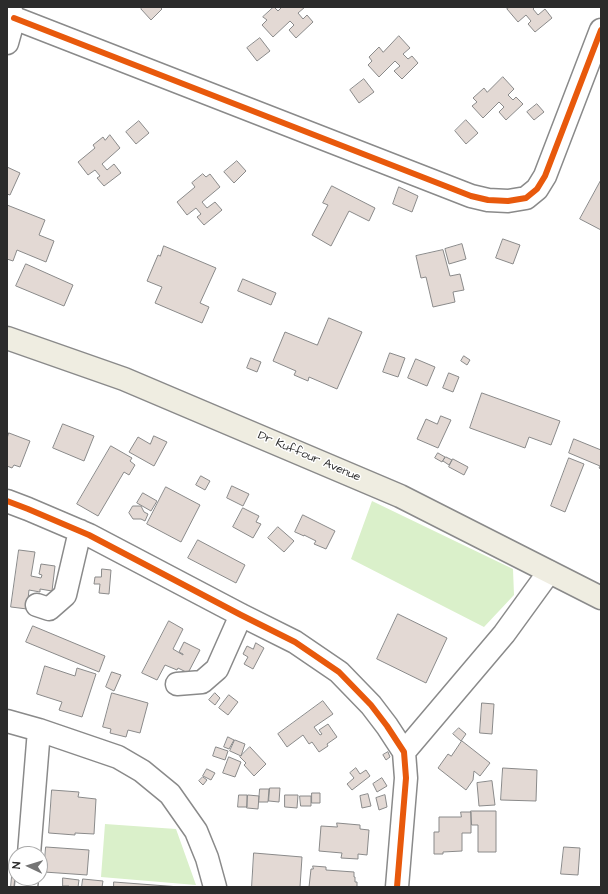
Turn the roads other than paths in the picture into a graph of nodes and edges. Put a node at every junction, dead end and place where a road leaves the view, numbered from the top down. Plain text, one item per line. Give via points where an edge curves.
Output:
1 (12, 12) edge
2 (601, 30) edge
3 (7, 43) edge
4 (7, 338) edge
5 (7, 501) edge
6 (80, 532) junction
7 (549, 572) junction
8 (601, 598) edge
9 (37, 605) dead end
10 (241, 615) junction
11 (177, 684) dead end
12 (7, 721) edge
13 (39, 730) junction
14 (404, 752) junction
15 (30, 846) edge
16 (214, 887) edge
17 (401, 887) edge

1 - 2 street via 471,196 508,201 526,198 537,190 545,176
1 - 3 street
4 - 7 main road, Dr Kuffour Avenue via 124,379 400,496
5 - 6 street
6 - 9 street via 65,595 49,609
6 - 10 street
7 - 8 main road, Dr Kuffour Avenue
7 - 14 street via 504,634
10 - 11 street via 217,669 202,682
10 - 14 street via 295,642 339,672 371,705
12 - 13 street
13 - 15 street
13 - 16 street via 118,757 142,771 170,794 196,831 208,858
14 - 17 street via 406,778

